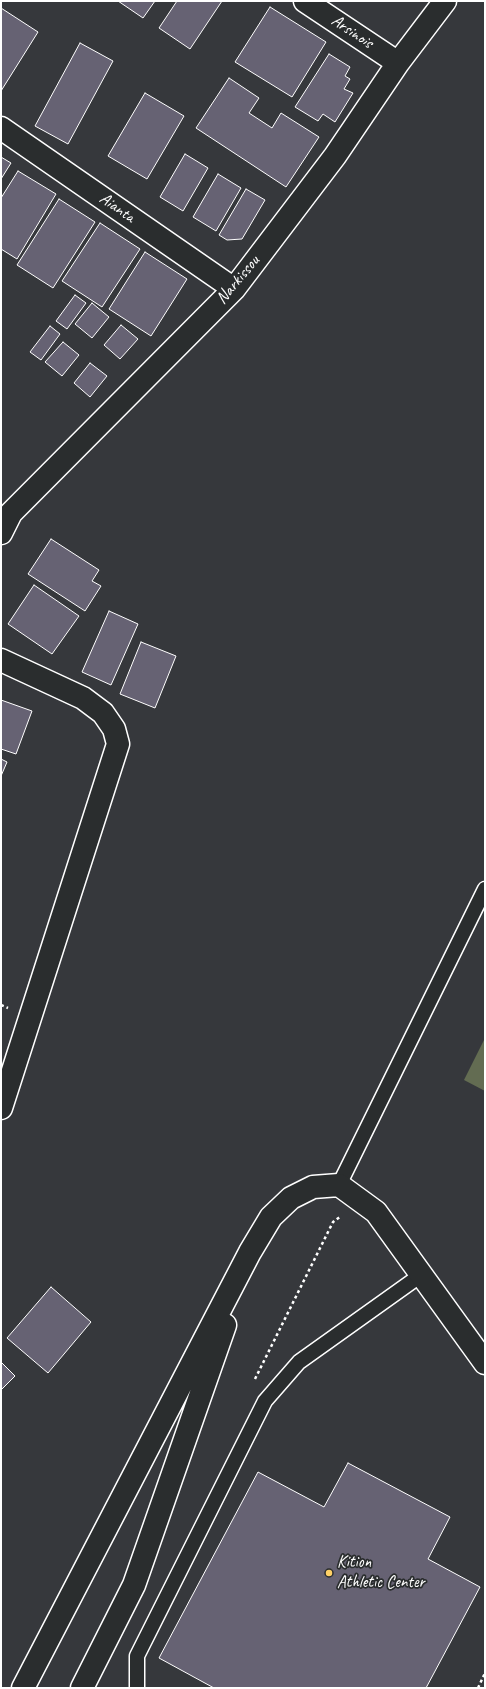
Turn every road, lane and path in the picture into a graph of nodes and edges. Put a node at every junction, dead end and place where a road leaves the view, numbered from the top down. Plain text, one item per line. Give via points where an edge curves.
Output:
1 (305, 1) edge
2 (445, 1) edge
3 (398, 63) junction
4 (1, 128) edge
5 (234, 289) junction
6 (6, 509) edge
7 (1, 533) edge
8 (1, 660) edge
9 (485, 889) edge
10 (1, 1108) edge
11 (339, 1185) junction
12 (250, 1252) junction
13 (421, 1275) junction
14 (485, 1363) edge
15 (485, 1673) edge
16 (23, 1688) edge
17 (82, 1688) edge
18 (137, 1688) edge
19 (478, 1688) edge

1 - 3 street, Arsinois
2 - 3 street, Narkissou
3 - 5 street, Narkissou via 335,156
4 - 5 street, Aianta
5 - 6 street, Narkissou
6 - 7 street, Narkissou
8 - 10 street via 83,698 103,713 114,729 118,744
9 - 11 lane
11 - 12 street via 313,1187 290,1198 271,1217
11 - 13 street via 376,1212
12 - 16 street
12 - 17 street via 134,1585
13 - 14 street
13 - 18 lane via 299,1362 265,1401 137,1656
15 - 19 path

